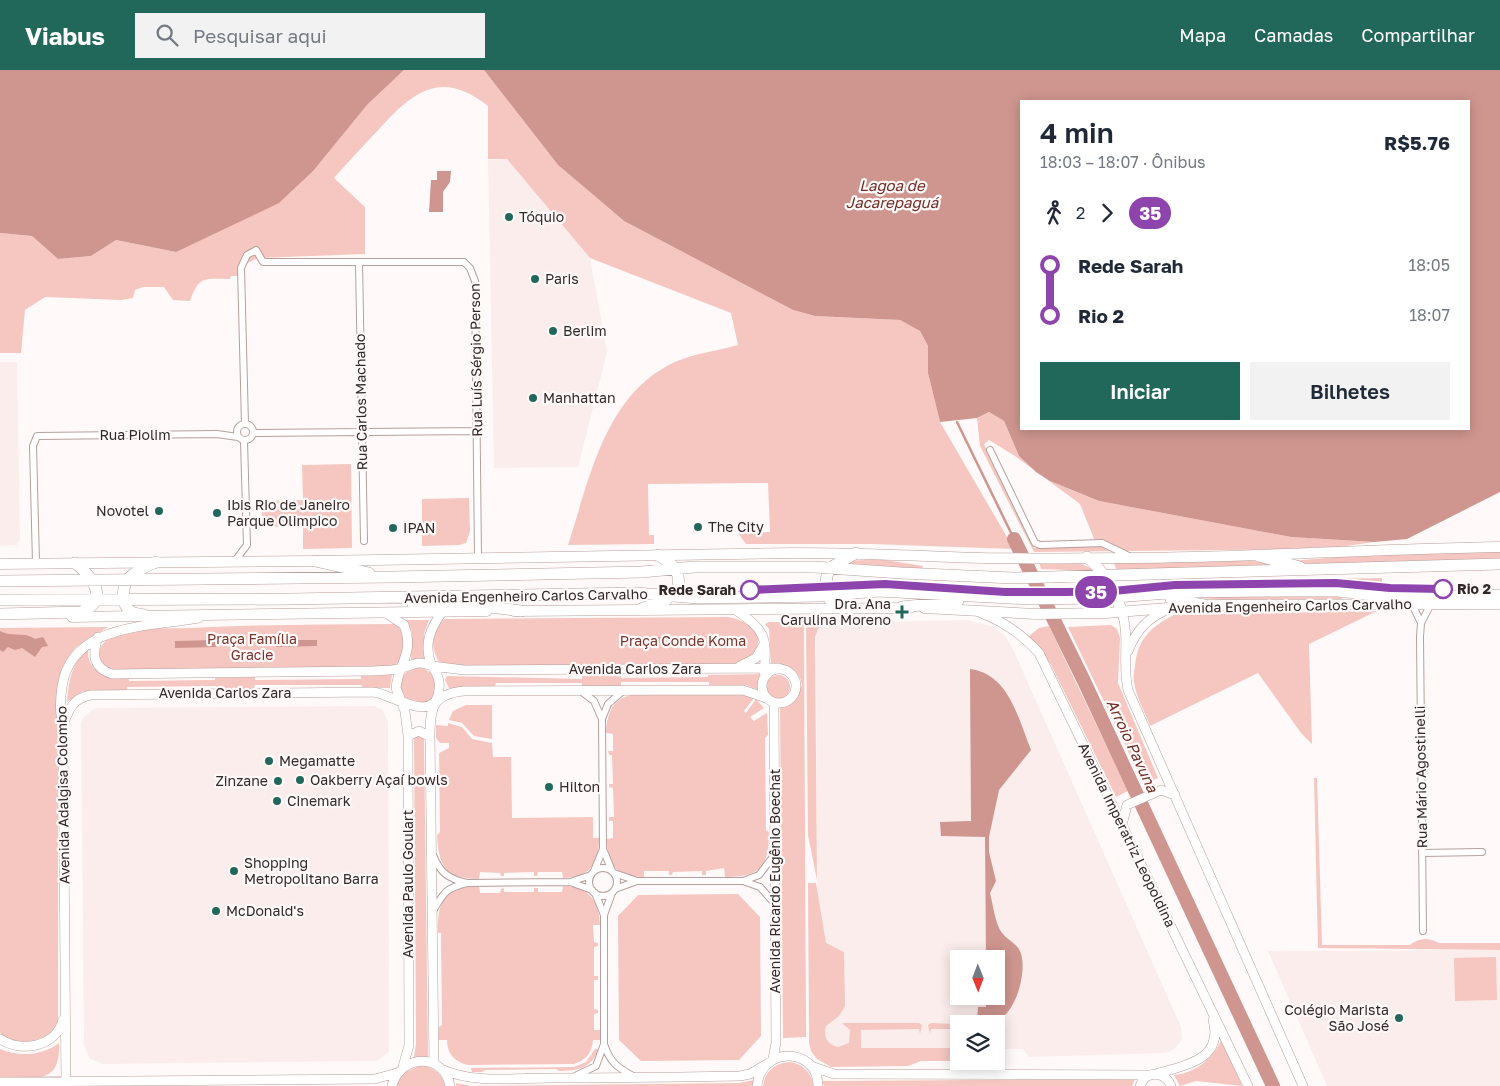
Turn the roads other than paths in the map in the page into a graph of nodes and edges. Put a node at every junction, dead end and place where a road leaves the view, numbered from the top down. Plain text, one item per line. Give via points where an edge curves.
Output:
1 (359, 262) junction
2 (245, 424) junction
3 (477, 431) junction
4 (361, 432) junction
5 (253, 433) junction
6 (241, 439) junction
7 (990, 450) dead end
8 (364, 541) dead end
9 (1500, 547) edge
10 (856, 553) junction
11 (658, 555) junction
12 (1259, 556) junction
13 (478, 557) junction
14 (1088, 558) junction
15 (1132, 558) junction
16 (315, 561) junction
17 (156, 562) junction
18 (234, 562) junction
19 (36, 563) junction
20 (75, 563) junction
21 (0, 564) edge
22 (1500, 564) edge
23 (830, 568) junction
24 (676, 569) junction
25 (1314, 571) junction
26 (1105, 576) junction
27 (393, 577) junction
28 (93, 580) junction
29 (127, 580) junction
30 (0, 581) edge
31 (1140, 595) junction
32 (1500, 595) edge
33 (672, 596) junction
34 (827, 596) junction
35 (984, 597) junction
36 (1116, 597) junction
37 (96, 598) junction
38 (124, 598) junction
39 (291, 599) junction
40 (0, 600) edge
41 (1412, 604) junction
42 (1431, 604) junction
43 (1500, 604) edge
44 (1177, 605) junction
45 (1204, 605) junction
46 (902, 607) junction
47 (852, 608) junction
48 (641, 609) junction
49 (521, 610) junction
50 (736, 610) junction
51 (977, 611) junction
52 (442, 612) junction
53 (1122, 612) junction
54 (386, 613) junction
55 (144, 615) junction
56 (0, 616) edge
57 (215, 616) junction
58 (1421, 623) junction
59 (98, 637) junction
60 (764, 644) junction
61 (1126, 655) junction
62 (432, 666) junction
63 (402, 668) junction
64 (733, 668) junction
65 (764, 668) junction
66 (779, 668) junction
67 (763, 678) junction
68 (624, 690) junction
69 (580, 691) junction
70 (437, 699) junction
71 (770, 700) junction
72 (401, 701) junction
73 (602, 719) junction
74 (63, 725) junction
75 (408, 736) junction
76 (430, 737) junction
77 (1175, 795) junction
78 (1122, 825) junction
79 (603, 849) junction
80 (431, 850) junction
81 (1422, 852) junction
82 (1482, 852) dead end
83 (775, 853) junction
84 (613, 872) junction
85 (593, 873) junction
86 (743, 880) junction
87 (570, 882) junction
88 (636, 882) junction
89 (467, 883) junction
90 (593, 891) junction
91 (614, 891) junction
92 (775, 905) junction
93 (431, 914) junction
94 (604, 915) junction
95 (1423, 931) dead end
96 (1208, 1003) junction
97 (66, 1011) junction
98 (0, 1039) edge
99 (604, 1044) junction
100 (773, 1059) junction
101 (765, 1065) junction
102 (438, 1066) junction
103 (811, 1066) junction
104 (400, 1070) junction
105 (1152, 1075) junction
106 (636, 1077) junction
107 (571, 1078) junction
108 (0, 1082) edge
109 (66, 1084) edge
110 (392, 1086) edge
111 (450, 1086) edge
112 (757, 1086) edge
113 (818, 1086) edge
114 (1140, 1086) edge
115 (1171, 1086) edge
116 (1248, 1086) edge
117 (1303, 1086) edge

1 - 2 street, Rua Luís Sérgio Person via 263,262 256,250 247,255 241,268
1 - 3 street, Rua Luís Sérgio Person via 461,261 470,268 475,281
1 - 4 street, Rua Carlos Machado
2 - 5 street
2 - 6 street via 238,428
3 - 4 street
3 - 13 street, Rua Luís Sérgio Person
4 - 5 street
4 - 8 street, Rua Carlos Machado
5 - 6 street via 250,439
6 - 18 street via 247,545
6 - 19 street, Rua Piolim via 216,434 41,435 34,440
7 - 15 street via 1035,544 1102,543
9 - 12 main road
10 - 11 main road
10 - 14 main road
10 - 23 highway
11 - 13 main road
11 - 24 highway
12 - 15 main road
12 - 25 highway
13 - 16 main road
14 - 15 main road
14 - 26 highway
16 - 18 main road
16 - 27 highway
17 - 18 main road
17 - 20 main road
17 - 29 highway
19 - 20 main road
19 - 21 main road
20 - 28 highway
22 - 25 highway, Avenida Engenheiro Carlos Carvalho
23 - 24 highway, Avenida Engenheiro Carlos Carvalho
23 - 26 highway, Avenida Engenheiro Carlos Carvalho via 1017,578
23 - 34 highway via 826,581
24 - 27 highway, Avenida Engenheiro Carlos Carvalho
24 - 33 highway via 679,581
25 - 26 highway, Avenida Engenheiro Carlos Carvalho
26 - 36 highway
27 - 29 highway, Avenida Engenheiro Carlos Carvalho
28 - 29 highway, Avenida Engenheiro Carlos Carvalho
28 - 30 highway, Avenida Engenheiro Carlos Carvalho
28 - 37 highway
29 - 38 highway
31 - 32 highway, Avenida Engenheiro Carlos Carvalho via 1283,591 1338,591 1395,597
31 - 36 highway, Avenida Engenheiro Carlos Carvalho
31 - 45 highway
33 - 34 highway, Avenida Engenheiro Carlos Carvalho
33 - 39 highway, Avenida Engenheiro Carlos Carvalho via 636,593
33 - 48 highway
34 - 35 highway, Avenida Engenheiro Carlos Carvalho via 878,591
34 - 47 highway via 835,605
35 - 36 highway, Avenida Engenheiro Carlos Carvalho
35 - 46 highway
36 - 53 highway
37 - 38 highway, Avenida Engenheiro Carlos Carvalho
37 - 40 highway, Avenida Engenheiro Carlos Carvalho
37 - 56 highway via 81,612
38 - 39 highway, Avenida Engenheiro Carlos Carvalho
38 - 55 highway via 128,609
39 - 49 highway
41 - 42 main road, Avenida Engenheiro Carlos Carvalho
41 - 45 main road, Avenida Engenheiro Carlos Carvalho
41 - 58 street, Rua Mário Agostinelli
42 - 43 main road, Avenida Engenheiro Carlos Carvalho
42 - 58 street, Rua Mário Agostinelli
44 - 45 main road, Avenida Engenheiro Carlos Carvalho
44 - 53 main road, Avenida Engenheiro Carlos Carvalho
44 - 61 street via 1143,624
46 - 47 main road, Avenida Engenheiro Carlos Carvalho
46 - 51 main road, Avenida Engenheiro Carlos Carvalho
47 - 50 main road, Avenida Engenheiro Carlos Carvalho
48 - 49 main road, Avenida Engenheiro Carlos Carvalho
48 - 50 main road, Avenida Engenheiro Carlos Carvalho
49 - 52 main road, Avenida Engenheiro Carlos Carvalho
50 - 60 street via 759,626
51 - 53 main road, Avenida Engenheiro Carlos Carvalho via 1036,614
51 - 78 street, Avenida Imperatriz Leopoldina via 1022,635 1039,653
52 - 54 main road, Avenida Engenheiro Carlos Carvalho
52 - 62 street via 428,637
53 - 61 street
54 - 57 main road, Avenida Engenheiro Carlos Carvalho
54 - 63 street via 404,625 406,631 408,653
55 - 56 main road, Avenida Engenheiro Carlos Carvalho
55 - 57 main road, Avenida Engenheiro Carlos Carvalho
57 - 59 street, Avenida Adalgisa Colombo
58 - 81 street, Rua Mário Agostinelli
59 - 63 street, Avenida Carlos Zara via 94,649 96,664 112,674 373,672
59 - 74 street, Avenida Adalgisa Colombo via 81,648 67,668 61,698
60 - 64 street via 749,664
60 - 65 street
61 - 77 street via 1128,690
62 - 63 street via 415,662
62 - 64 street, Avenida Carlos Zara via 464,670
62 - 70 street via 439,678
63 - 72 street via 396,688
64 - 65 street, Avenida Carlos Zara
65 - 66 street, Avenida Carlos Zara
65 - 67 street
66 - 67 street
66 - 71 street via 793,675 796,691 790,700
67 - 71 street via 762,689
68 - 69 street, Avenida Carlos Zara
68 - 71 street, Avenida Carlos Zara via 743,690
68 - 73 street via 608,704
69 - 70 street, Avenida Carlos Zara via 448,692
69 - 73 street via 594,701
70 - 72 street via 420,708
70 - 76 street, Avenida Paulo Goulart
71 - 83 street, Avenida Ricardo Eugênio Boechat
72 - 74 street, Avenida Carlos Zara via 381,692 91,695 74,703
72 - 75 street, Avenida Paulo Goulart
73 - 79 street
74 - 97 street, Avenida Adalgisa Colombo
75 - 76 street via 420,731
75 - 104 street, Avenida Paulo Goulart via 409,1044
76 - 80 street, Avenida Paulo Goulart
77 - 78 street via 1161,790 1132,802 1125,809
77 - 117 street
78 - 96 street, Avenida Imperatriz Leopoldina
79 - 84 street
79 - 85 street
80 - 89 street via 446,876
80 - 93 street, Avenida Paulo Goulart
81 - 82 street
81 - 95 street, Rua Mário Agostinelli
83 - 86 street via 759,875
83 - 92 street, Avenida Ricardo Eugênio Boechat
84 - 85 street via 603,868
84 - 88 street
84 - 91 street via 617,881
85 - 87 street
85 - 90 street via 589,883
86 - 88 street
86 - 92 street via 760,887
87 - 89 street
87 - 90 street
88 - 91 street
89 - 93 street via 443,893
90 - 91 street via 602,896
90 - 94 street
91 - 94 street
92 - 100 street, Avenida Ricardo Eugênio Boechat via 776,1043
93 - 102 street, Avenida Paulo Goulart
94 - 99 street
96 - 105 street via 1216,1034 1211,1050 1191,1063
96 - 116 street, Avenida Imperatriz Leopoldina
97 - 98 street via 62,1027 41,1044 23,1048
97 - 109 street, Avenida Adalgisa Colombo
99 - 106 street via 616,1067
99 - 107 street via 596,1066
100 - 101 street
100 - 103 street via 794,1056
101 - 106 street via 740,1076
101 - 112 street
102 - 104 street via 418,1061
102 - 107 street via 455,1075 475,1078
102 - 111 street
103 - 105 street via 834,1074
103 - 113 street
104 - 109 street via 375,1079
104 - 110 street, Avenida Paulo Goulart
105 - 114 street
105 - 115 street via 1165,1077
106 - 107 street
108 - 109 street

